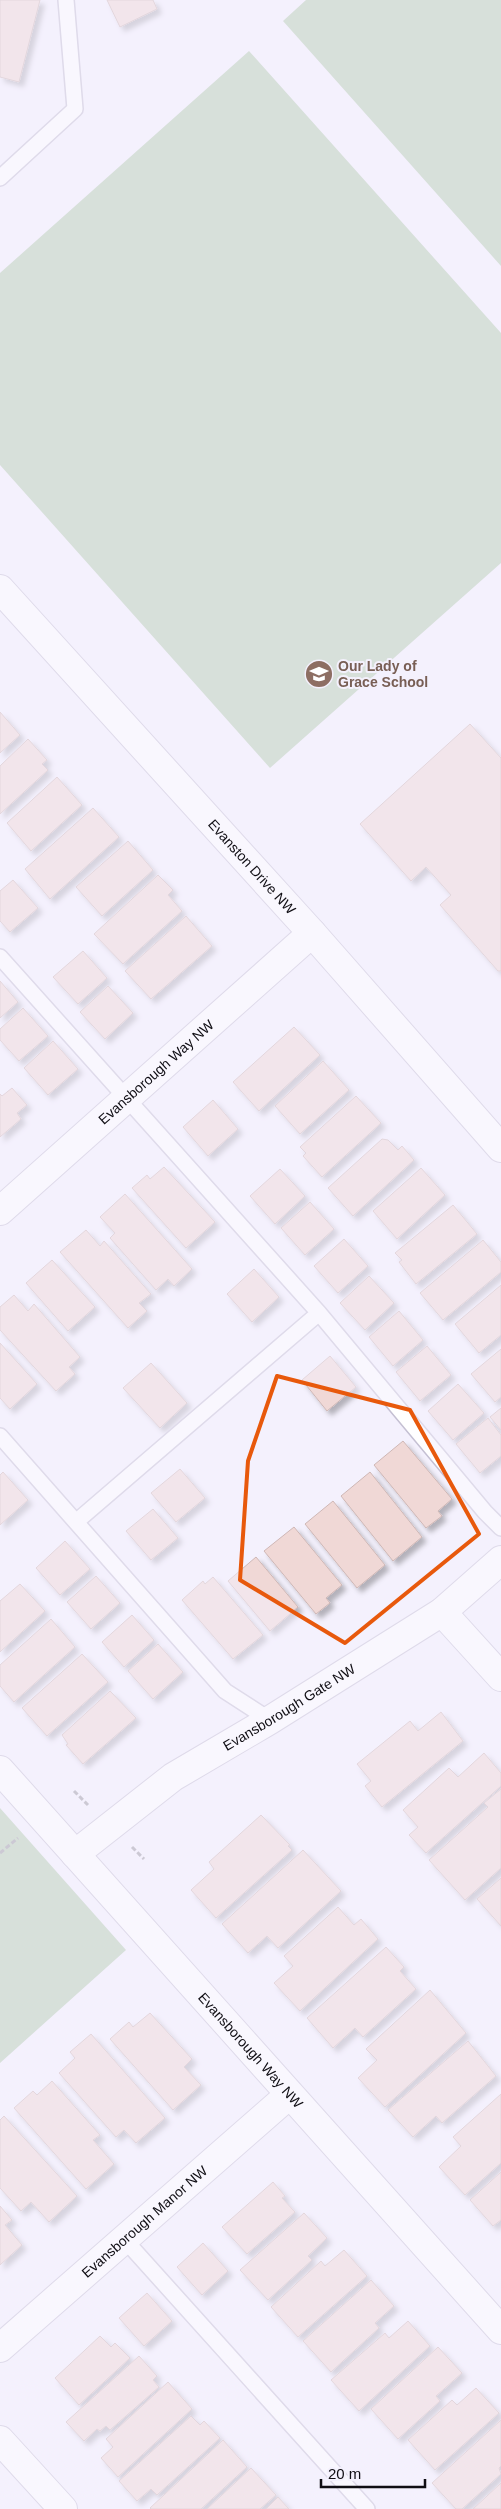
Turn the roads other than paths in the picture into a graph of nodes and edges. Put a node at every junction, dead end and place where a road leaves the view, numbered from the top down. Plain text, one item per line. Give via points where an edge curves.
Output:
1 (66, 0) edge
2 (0, 178) edge
3 (0, 589) edge
4 (312, 933) junction
5 (0, 957) edge
6 (128, 1098) junction
7 (501, 1148) edge
8 (0, 1212) edge
9 (319, 1314) junction
10 (0, 1436) edge
11 (77, 1521) junction
12 (501, 1528) edge
13 (501, 1560) edge
14 (442, 1612) junction
15 (501, 1678) edge
16 (270, 1720) junction
17 (0, 1770) edge
18 (75, 1854) junction
19 (289, 2095) junction
20 (124, 2239) junction
21 (501, 2330) edge
22 (0, 2348) edge
23 (0, 2440) edge
24 (63, 2509) edge
25 (367, 2509) edge

1 - 2 lane via 75,109
3 - 4 street, Evanston Drive NW
4 - 6 street, Evansborough Way NW
4 - 7 street, Evanston Drive NW
5 - 6 lane
6 - 8 street, Evansborough Way NW
6 - 9 lane
9 - 11 lane
9 - 12 lane via 484,1512
10 - 11 lane
11 - 16 lane via 225,1691
13 - 14 street, Evansborough Gate NW
14 - 15 street
14 - 16 street, Evansborough Gate NW
16 - 18 street, Evansborough Gate NW via 173,1776
17 - 18 street, Evansborough Way NW
18 - 19 street, Evansborough Way NW
19 - 20 street, Evansborough Manor NW
19 - 21 street, Evansborough Way NW
20 - 22 street, Evansborough Manor NW
20 - 25 lane
23 - 24 street

